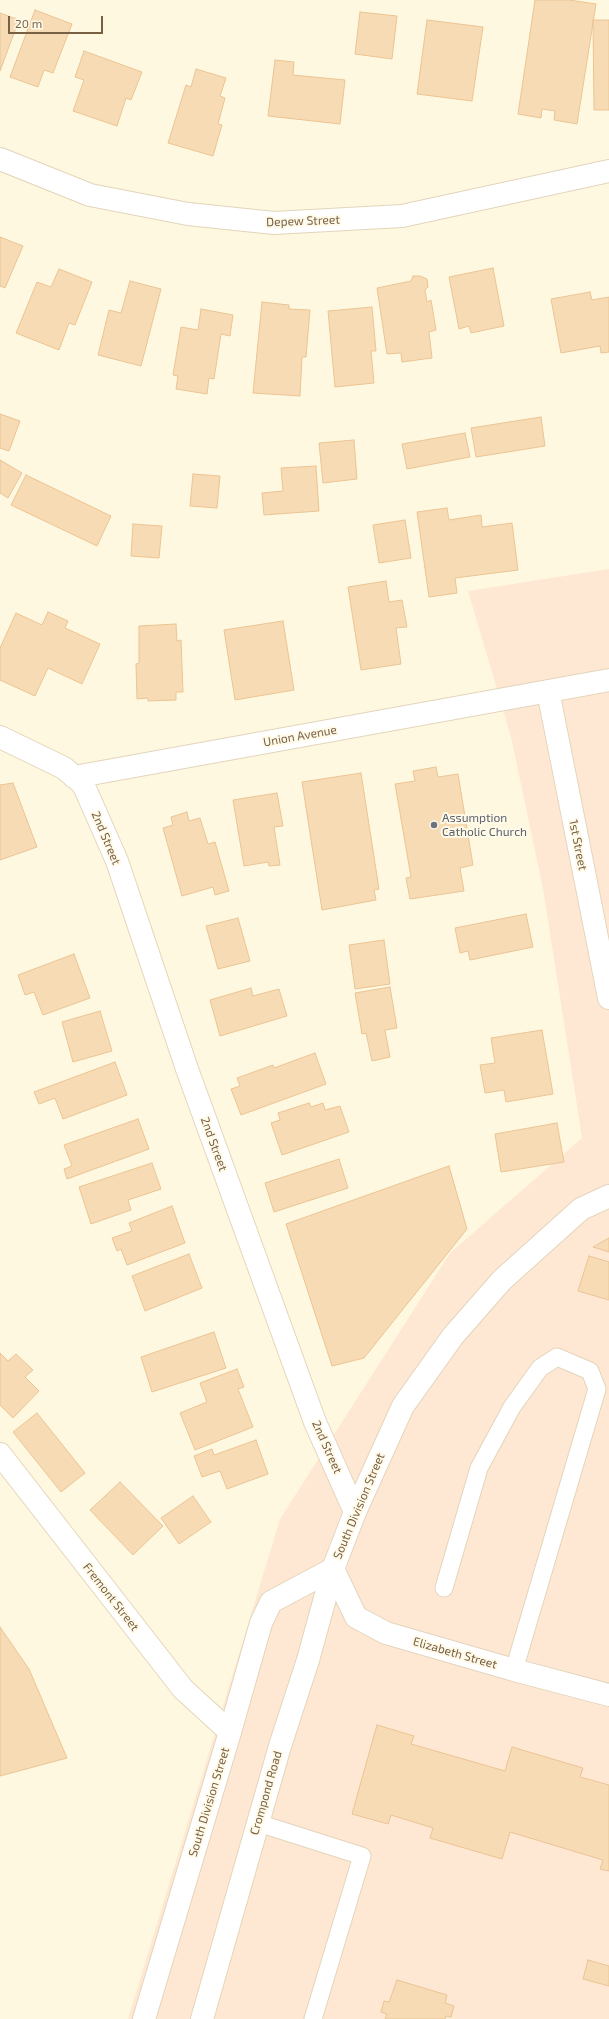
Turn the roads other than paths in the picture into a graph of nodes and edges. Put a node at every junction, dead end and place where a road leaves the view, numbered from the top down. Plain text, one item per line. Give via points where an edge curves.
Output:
1 (0, 160) edge
2 (609, 171) edge
3 (609, 680) edge
4 (548, 691) junction
5 (0, 738) edge
6 (74, 777) junction
7 (609, 998) edge
8 (609, 1196) edge
9 (0, 1454) edge
10 (355, 1512) junction
11 (334, 1569) junction
12 (444, 1588) dead end
13 (514, 1670) junction
14 (609, 1695) edge
15 (230, 1732) junction
16 (258, 1823) junction
17 (144, 2019) edge
18 (202, 2019) edge
19 (313, 2019) edge

1 - 2 street, Depew Street via 90,195 188,214 274,223 402,216
3 - 4 street, Union Avenue
4 - 6 street, Union Avenue
4 - 7 street, 1st Street
5 - 6 street via 64,768
6 - 10 street, 2nd Street via 83,784 117,861 187,1069 312,1414
8 - 10 street, South Division Street via 581,1209 502,1280 453,1336 403,1406
9 - 15 street, Fremont Street via 184,1689
10 - 11 street, South Division Street
11 - 13 street, Elizabeth Street via 356,1617 386,1633
11 - 15 street, South Division Street via 271,1602 252,1649
11 - 16 street, Crompond Road
12 - 13 lane via 479,1468 512,1407 540,1368 557,1357 590,1371 597,1388
13 - 14 street, Elizabeth Street
15 - 17 street, South Division Street
16 - 18 street, Crompond Road
16 - 19 lane via 362,1856

